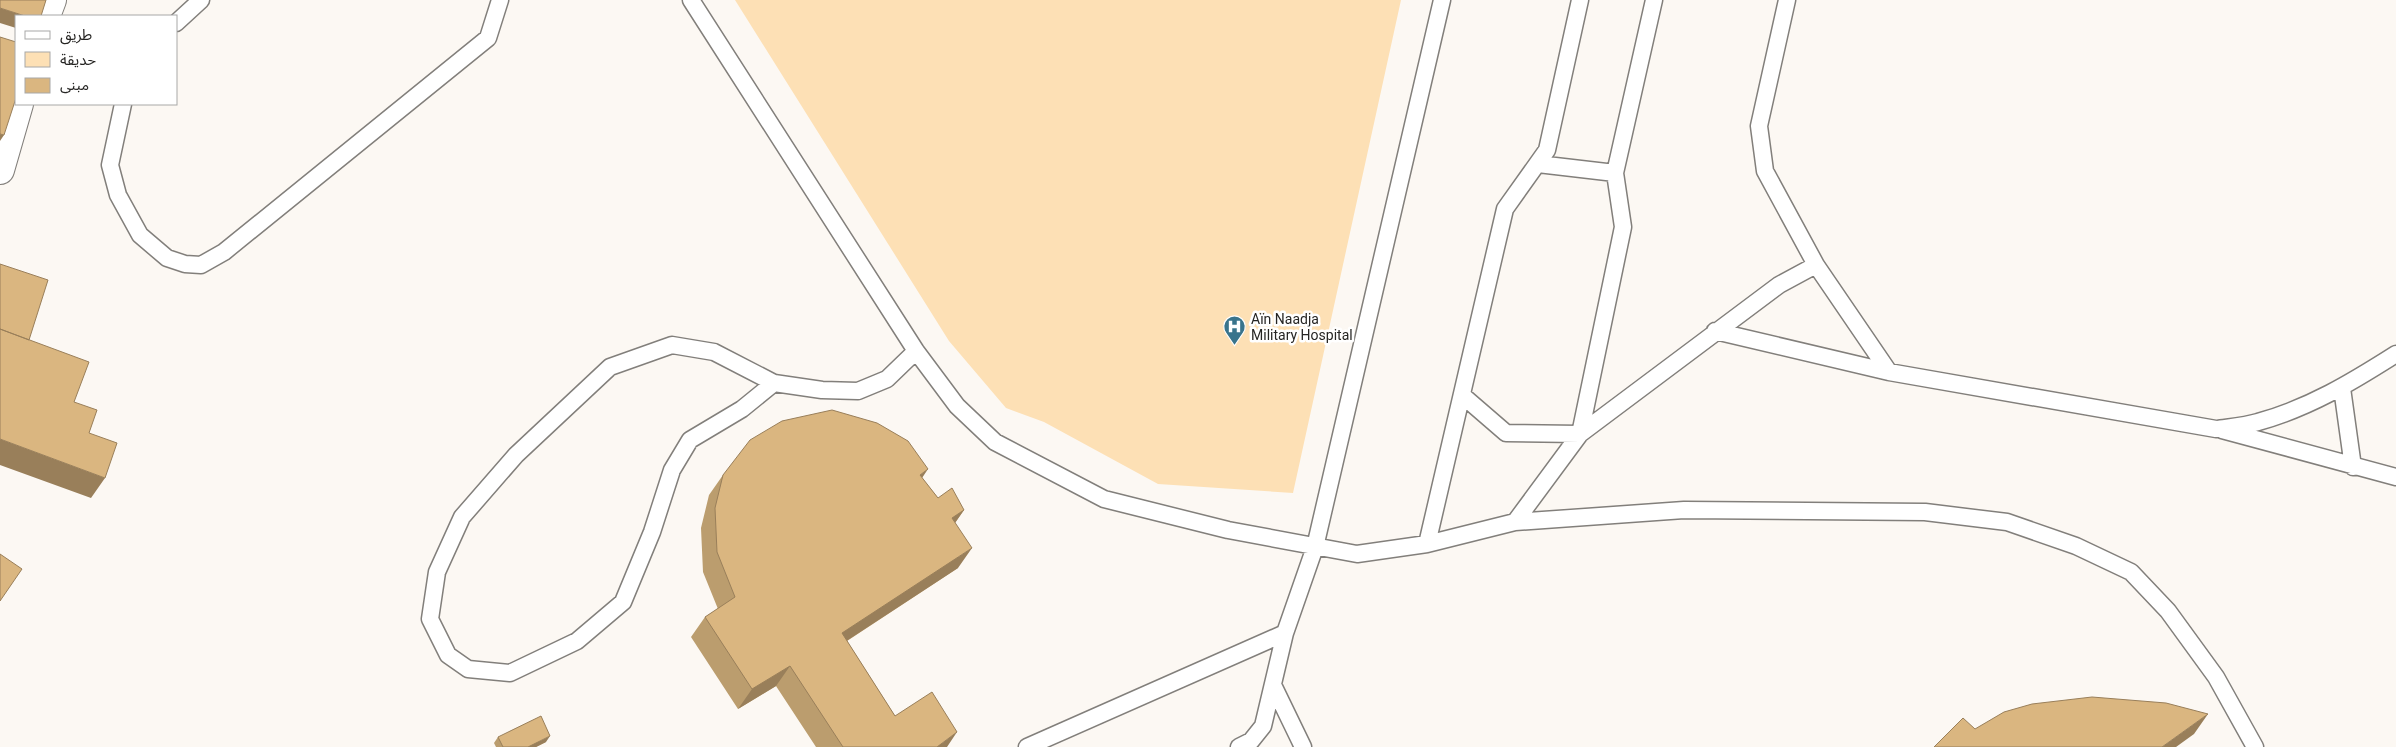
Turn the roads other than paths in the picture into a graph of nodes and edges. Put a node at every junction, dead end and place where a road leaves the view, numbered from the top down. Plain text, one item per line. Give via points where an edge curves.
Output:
1 (52, 0) edge
2 (201, 0) edge
3 (500, 0) edge
4 (691, 0) edge
5 (1442, 0) edge
6 (1580, 0) edge
7 (1654, 0) edge
8 (1787, 0) edge
9 (46, 15) edge
10 (178, 21) edge
11 (19, 105) edge
12 (123, 105) edge
13 (1538, 164) junction
14 (0, 170) edge
15 (1615, 173) junction
16 (1816, 265) junction
17 (1715, 331) junction
18 (916, 352) junction
19 (2396, 354) edge
20 (1889, 372) junction
21 (774, 383) junction
22 (2342, 388) junction
23 (1462, 395) junction
24 (2216, 429) junction
25 (1580, 434) junction
26 (2354, 467) junction
27 (2396, 477) edge
28 (1514, 522) junction
29 (1427, 544) junction
30 (1315, 546) junction
31 (1285, 633) junction
32 (1273, 685) junction
33 (1027, 747) edge
34 (1239, 747) edge
35 (1303, 747) edge
36 (2254, 747) edge

1 - 9 street
2 - 10 lane
3 - 12 lane via 488,38 224,252 200,265 167,258 140,234 118,195 110,165
4 - 18 lane
5 - 30 lane
6 - 13 lane via 1547,150
7 - 15 lane
8 - 16 lane via 1759,126 1765,171
11 - 14 street
13 - 15 lane
13 - 23 lane via 1505,208
15 - 25 lane via 1623,227
16 - 17 lane via 1779,285
16 - 20 lane
17 - 20 lane
17 - 25 lane
18 - 21 lane via 887,379 858,391
18 - 30 lane via 957,406 994,442 1104,499 1228,530
19 - 22 lane
20 - 24 lane
21 - 21 lane via 714,352 672,345 610,368 516,455 462,516 437,572 430,619 448,655 468,670 510,672 577,641 623,602 652,532 672,470 690,440 742,410
22 - 24 lane via 2292,411
22 - 26 lane
23 - 25 lane via 1506,433
23 - 29 lane
24 - 26 lane
25 - 28 lane
26 - 27 lane
28 - 29 lane
28 - 36 lane via 1684,510 1924,512 2007,522 2076,546 2131,572 2168,611 2216,676
29 - 30 lane via 1357,554
30 - 31 lane
31 - 32 lane
31 - 33 lane
32 - 34 lane via 1263,726 1250,741
32 - 35 lane

